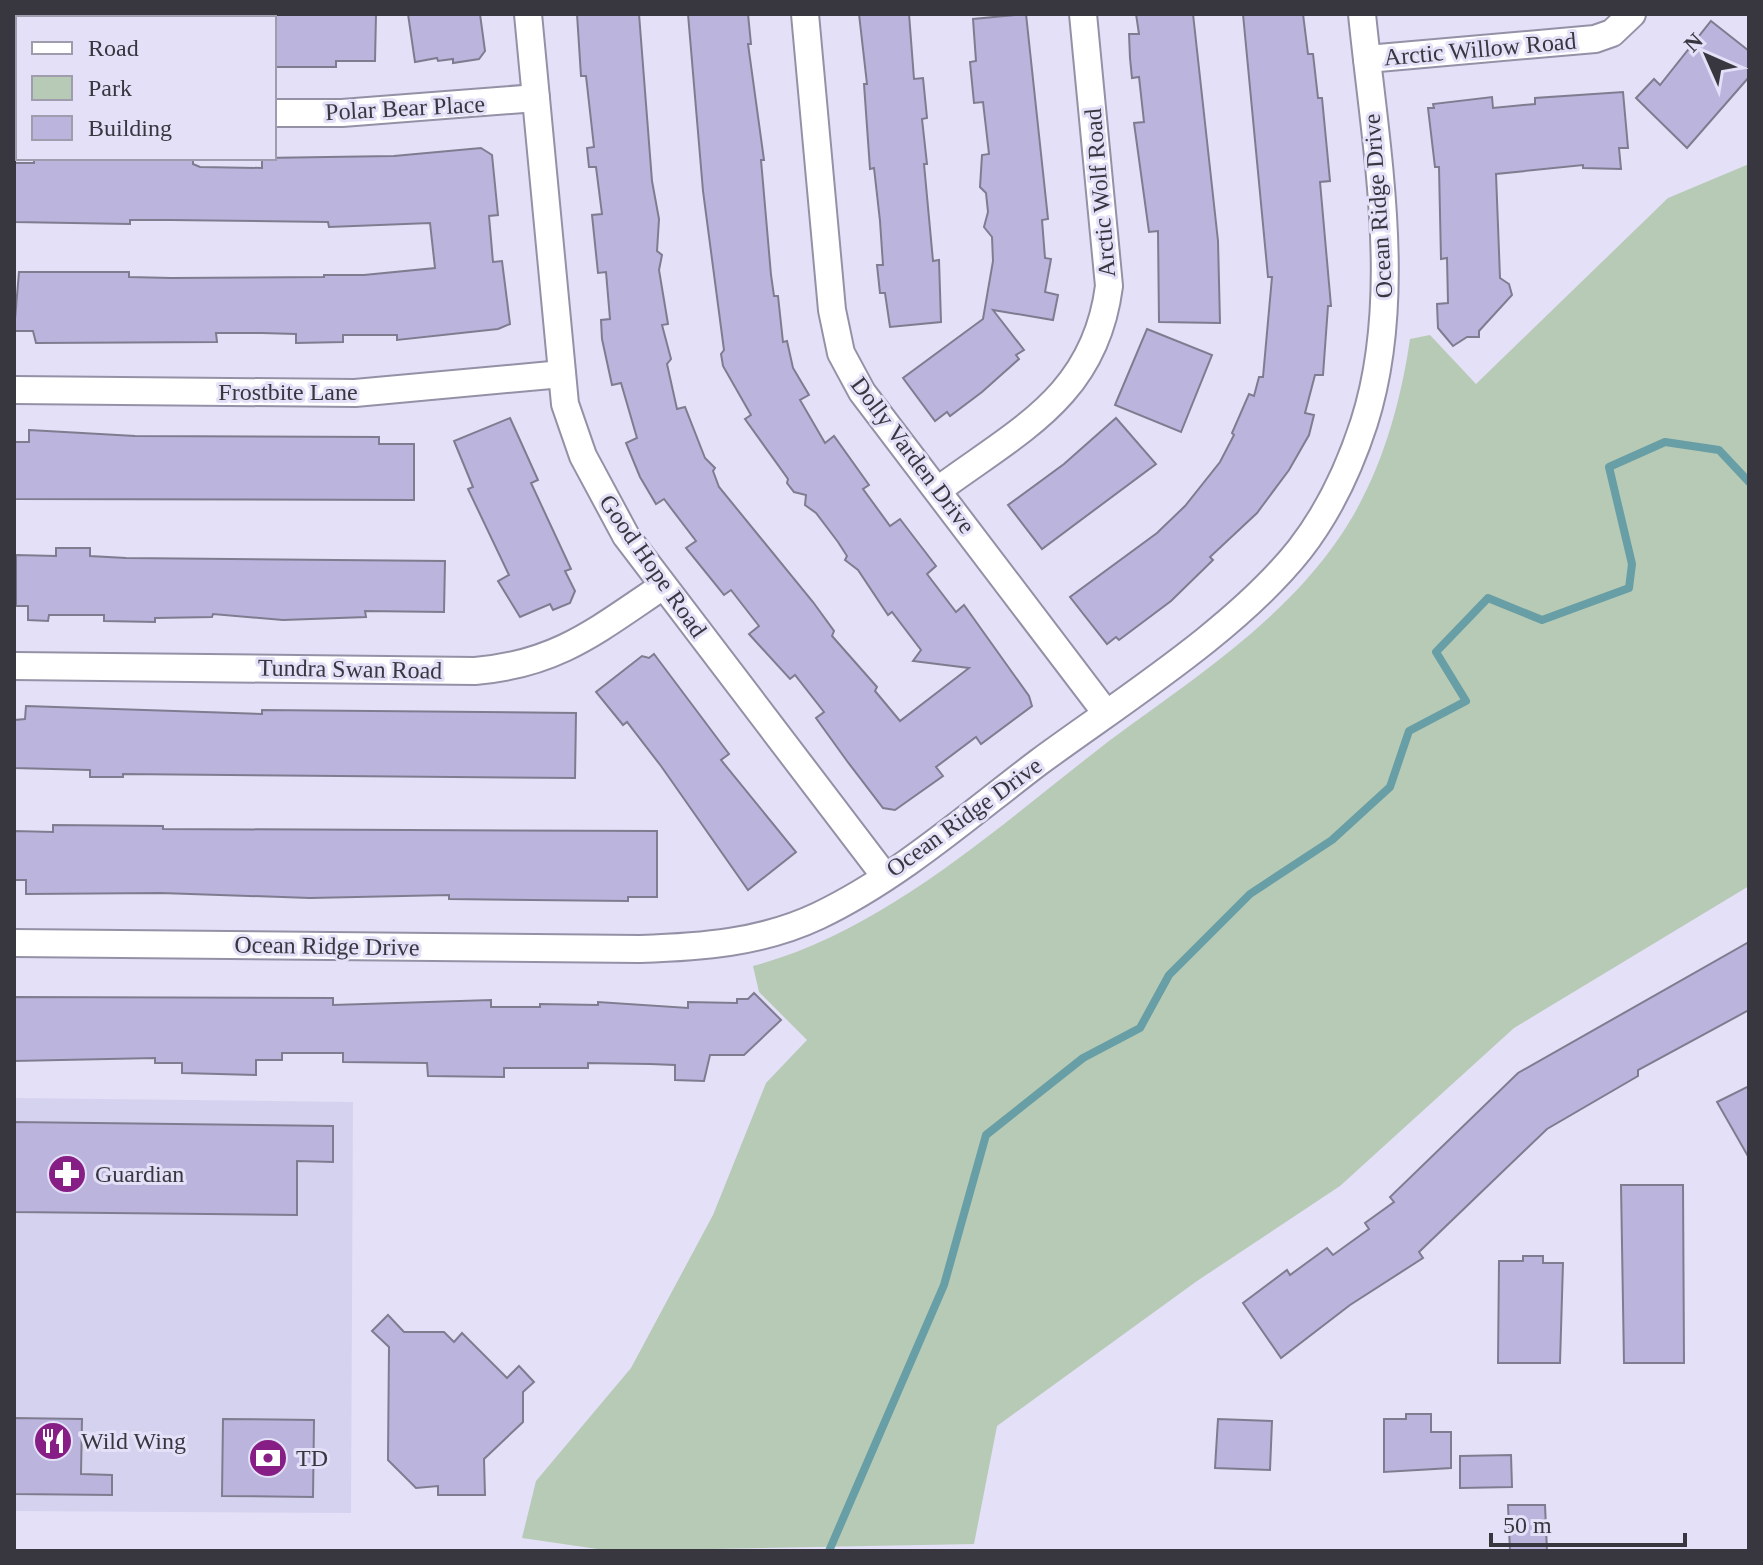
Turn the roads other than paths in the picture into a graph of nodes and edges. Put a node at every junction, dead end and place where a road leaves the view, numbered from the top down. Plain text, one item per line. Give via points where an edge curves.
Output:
1 (528, 14) edge
2 (805, 14) edge
3 (1083, 14) edge
4 (1362, 14) edge
5 (1632, 14) edge
6 (1367, 59) junction
7 (536, 98) junction
8 (276, 113) edge
9 (562, 374) junction
10 (14, 390) edge
11 (938, 490) junction
12 (663, 586) junction
13 (14, 666) edge
14 (1106, 713) junction
15 (884, 875) junction
16 (14, 943) edge

1 - 7 street, Good Hope Road
2 - 11 street, Dolly Varden Drive via 838,342 862,392
3 - 11 street, Arctic Wolf Road via 1108,275 1101,328 1083,369 1050,407
4 - 6 street, Ocean Ridge Drive
5 - 6 street, Arctic Willow Road via 1612,33 1595,39
6 - 14 street, Ocean Ridge Drive via 1385,313 1372,391 1349,463 1301,548 1258,595
7 - 8 street, Polar Bear Place
7 - 9 street, Good Hope Road
9 - 10 street, Frostbite Lane via 355,393
9 - 12 street, Good Hope Road via 565,404 583,456 626,536
11 - 14 street, Dolly Varden Drive
12 - 13 street, Tundra Swan Road via 567,649 509,668
12 - 15 street, Good Hope Road
14 - 15 street, Ocean Ridge Drive
15 - 16 street, Ocean Ridge Drive via 818,916 722,944 640,949

